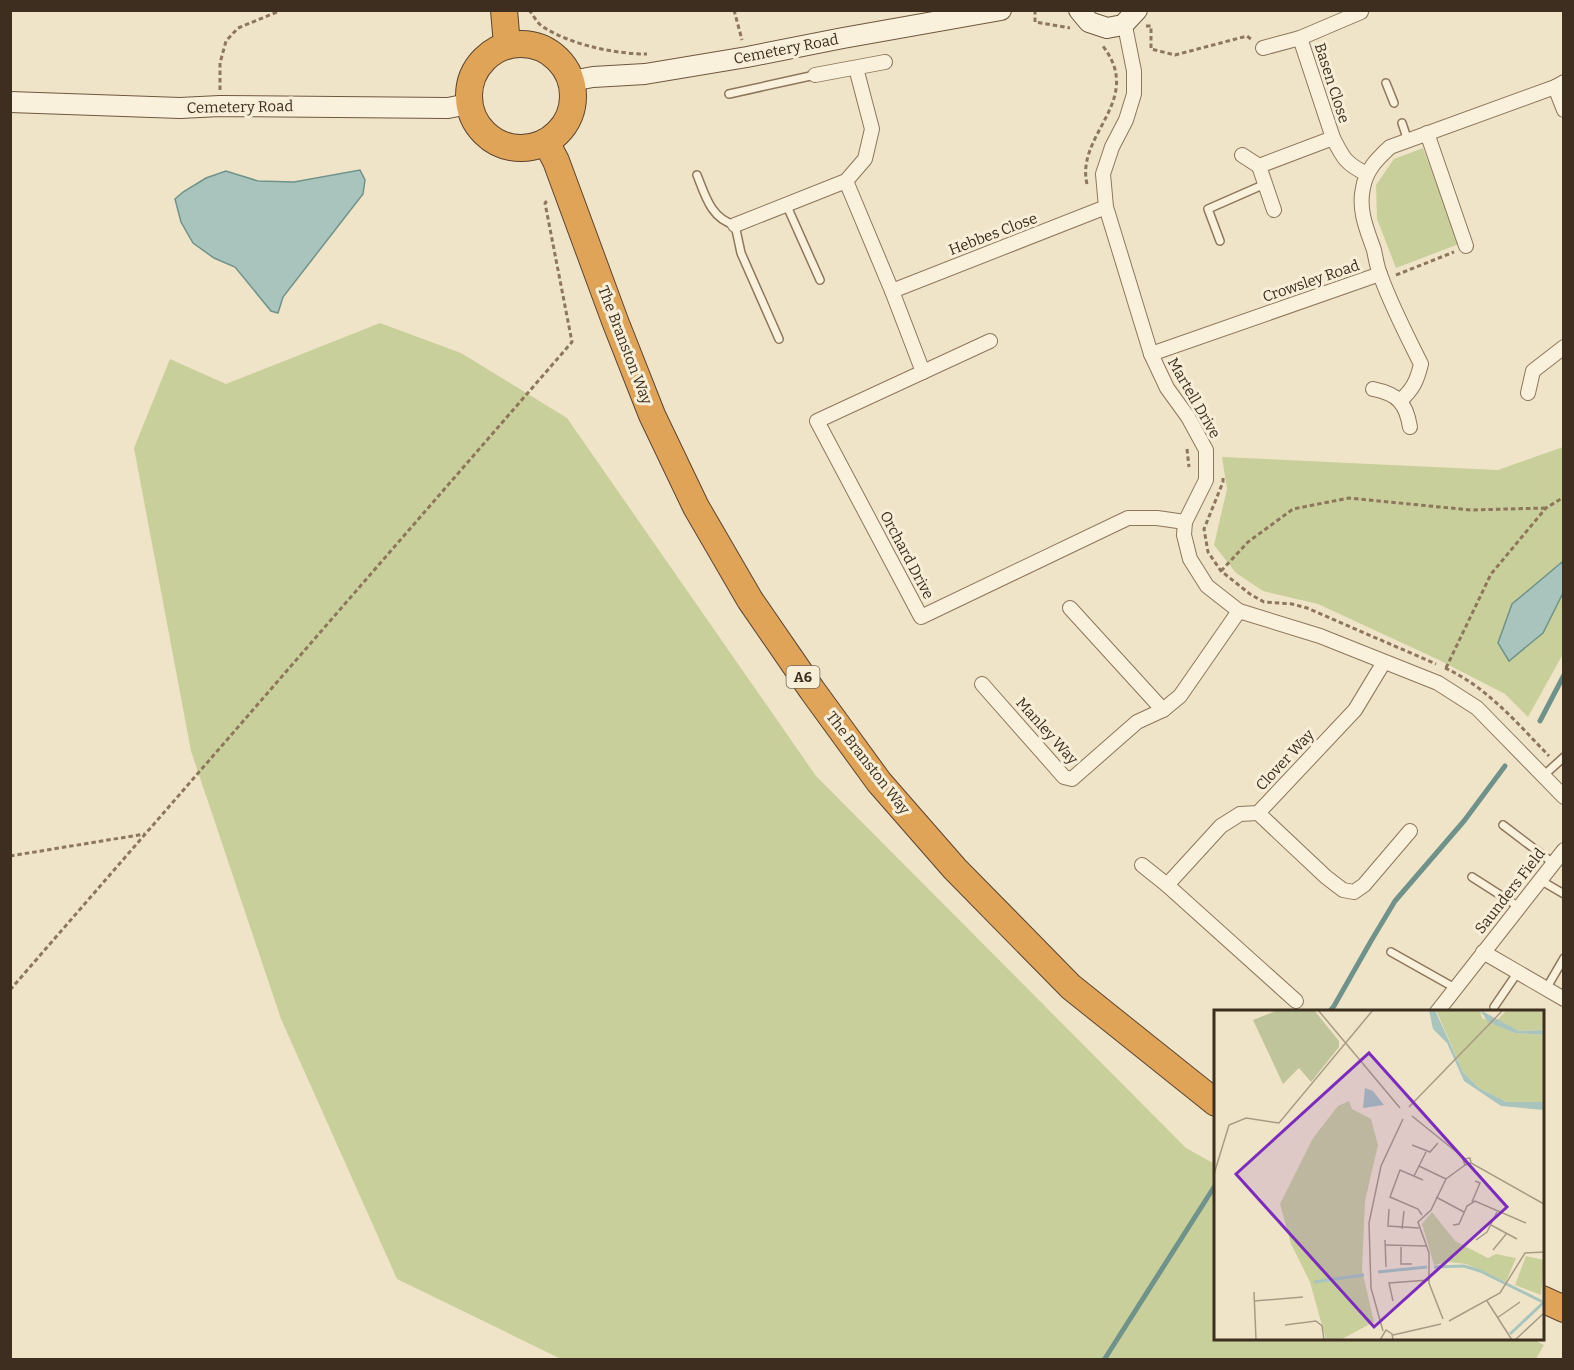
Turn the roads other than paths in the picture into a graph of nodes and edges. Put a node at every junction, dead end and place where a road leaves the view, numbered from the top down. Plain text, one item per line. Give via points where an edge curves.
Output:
1 (504, 10) edge
2 (1001, 10) edge
3 (1363, 11) edge
4 (1077, 20) edge
5 (1129, 22) edge
6 (1300, 38) junction
7 (507, 45) junction
8 (1263, 48) road end
9 (885, 62) dead end
10 (856, 68) junction
11 (815, 75) joint
12 (572, 81) junction
13 (1386, 83) dead end
14 (1559, 85) edge
15 (729, 94) dead end
16 (10, 102) edge
17 (1394, 103) dead end
18 (468, 104) junction
19 (1563, 110) edge
20 (1402, 123) dead end
21 (1427, 133) junction
22 (1333, 138) junction
23 (1408, 141) junction
24 (546, 142) junction
25 (1242, 155) dead end
26 (1259, 166) junction
27 (1367, 174) junction
28 (697, 175) dead end
29 (846, 181) junction
30 (1265, 184) junction
31 (786, 204) junction
32 (1106, 207) junction
33 (1274, 210) dead end
34 (735, 225) junction
35 (1220, 241) dead end
36 (1466, 246) road end
37 (1380, 274) junction
38 (820, 280) dead end
39 (892, 291) junction
40 (779, 339) dead end
41 (990, 341) dead end
42 (1563, 347) edge
43 (1150, 354) junction
44 (923, 372) junction
45 (1373, 389) dead end
46 (1528, 393) dead end
47 (1400, 401) junction
48 (1410, 427) dead end
49 (1185, 522) junction
50 (1070, 608) dead end
51 (1239, 611) junction
52 (1384, 662) junction
53 (982, 684) dead end
54 (1163, 710) junction
55 (1563, 757) edge
56 (1544, 777) junction
57 (1563, 796) edge
58 (1258, 813) junction
59 (1503, 825) dead end
60 (1410, 831) dead end
61 (1563, 850) edge
62 (1553, 863) junction
63 (1142, 865) dead end
64 (1472, 877) dead end
65 (1540, 880) junction
66 (1167, 885) junction
67 (1563, 894) edge
68 (1518, 907) junction
69 (1391, 952) dead end
70 (1484, 952) junction
71 (1563, 958) edge
72 (1518, 972) junction
73 (1455, 988) junction
74 (1546, 989) junction
75 (1563, 999) edge
76 (1296, 1001) dead end
77 (1494, 1007) dead end
78 (1438, 1010) edge
79 (1214, 1102) edge
80 (1544, 1300) edge
81 (1563, 1309) edge

1 - 7 highway
2 - 12 main road, Cemetery Road via 645,74
3 - 6 street, Basen Close
4 - 5 main road via 1107,28
5 - 32 street, Martell Drive via 1134,94 1103,174
6 - 8 street, Basen Close
6 - 22 street, Basen Close
7 - 12 highway via 531,44 554,54
7 - 18 highway via 481,61 468,88
9 - 10 street
10 - 11 street
10 - 29 street via 872,129 865,159
11 - 15 lane
12 - 24 highway via 569,116 560,131
13 - 17 lane
14 - 19 street
14 - 21 street, Crowsley Road
16 - 18 main road, Cemetery Road via 180,108 448,108
18 - 24 highway via 483,134 497,143 530,148
20 - 23 lane
21 - 23 street, Crowsley Road
21 - 36 street
22 - 26 street, Basen Close
22 - 27 street, Basen Close via 1352,166
23 - 27 street, Crowsley Road via 1390,147
24 - 79 highway, The Branston Way / A6 via 652,415 696,507 750,600 812,690 879,782 955,869 1071,987
25 - 26 street
26 - 30 street
27 - 37 street, Crowsley Road via 1361,205
28 - 34 lane via 715,213
29 - 31 street
29 - 39 street
30 - 33 street
30 - 35 lane via 1208,209
31 - 34 street
31 - 38 lane
32 - 39 street, Hebbes Close
32 - 43 street, Martell Drive
34 - 40 lane via 741,253
37 - 43 street, Crowsley Road
37 - 47 street via 1421,364 1417,380
39 - 44 street
41 - 44 street, Orchard Drive
42 - 46 street via 1533,370
43 - 49 street, Martell Drive via 1206,450 1206,480
44 - 49 street, Orchard Drive via 817,421 921,617 1128,518
45 - 47 street
47 - 48 street
49 - 51 street via 1190,560 1207,586
50 - 54 street
51 - 52 street via 1320,636
51 - 54 street, Manley Way via 1180,696
52 - 56 street via 1438,683 1477,708
52 - 58 street, Clover Way via 1355,710
53 - 54 street, Manley Way via 1064,777 1072,778 1137,722
55 - 56 lane
56 - 57 street
58 - 60 street via 1326,877 1343,890 1354,892
58 - 66 street, Clover Way via 1240,814 1221,826
59 - 62 lane
61 - 62 street, Saunders Field
62 - 65 street, Saunders Field
63 - 66 street
64 - 68 lane
65 - 67 lane
65 - 68 street, Saunders Field
66 - 76 street
68 - 70 street, Saunders Field
69 - 73 lane
70 - 72 street, Saunders Field
70 - 73 street, Saunders Field
71 - 74 lane
72 - 74 street, Saunders Field
72 - 77 lane
73 - 78 street, Saunders Field
74 - 75 street, Saunders Field
80 - 81 highway

